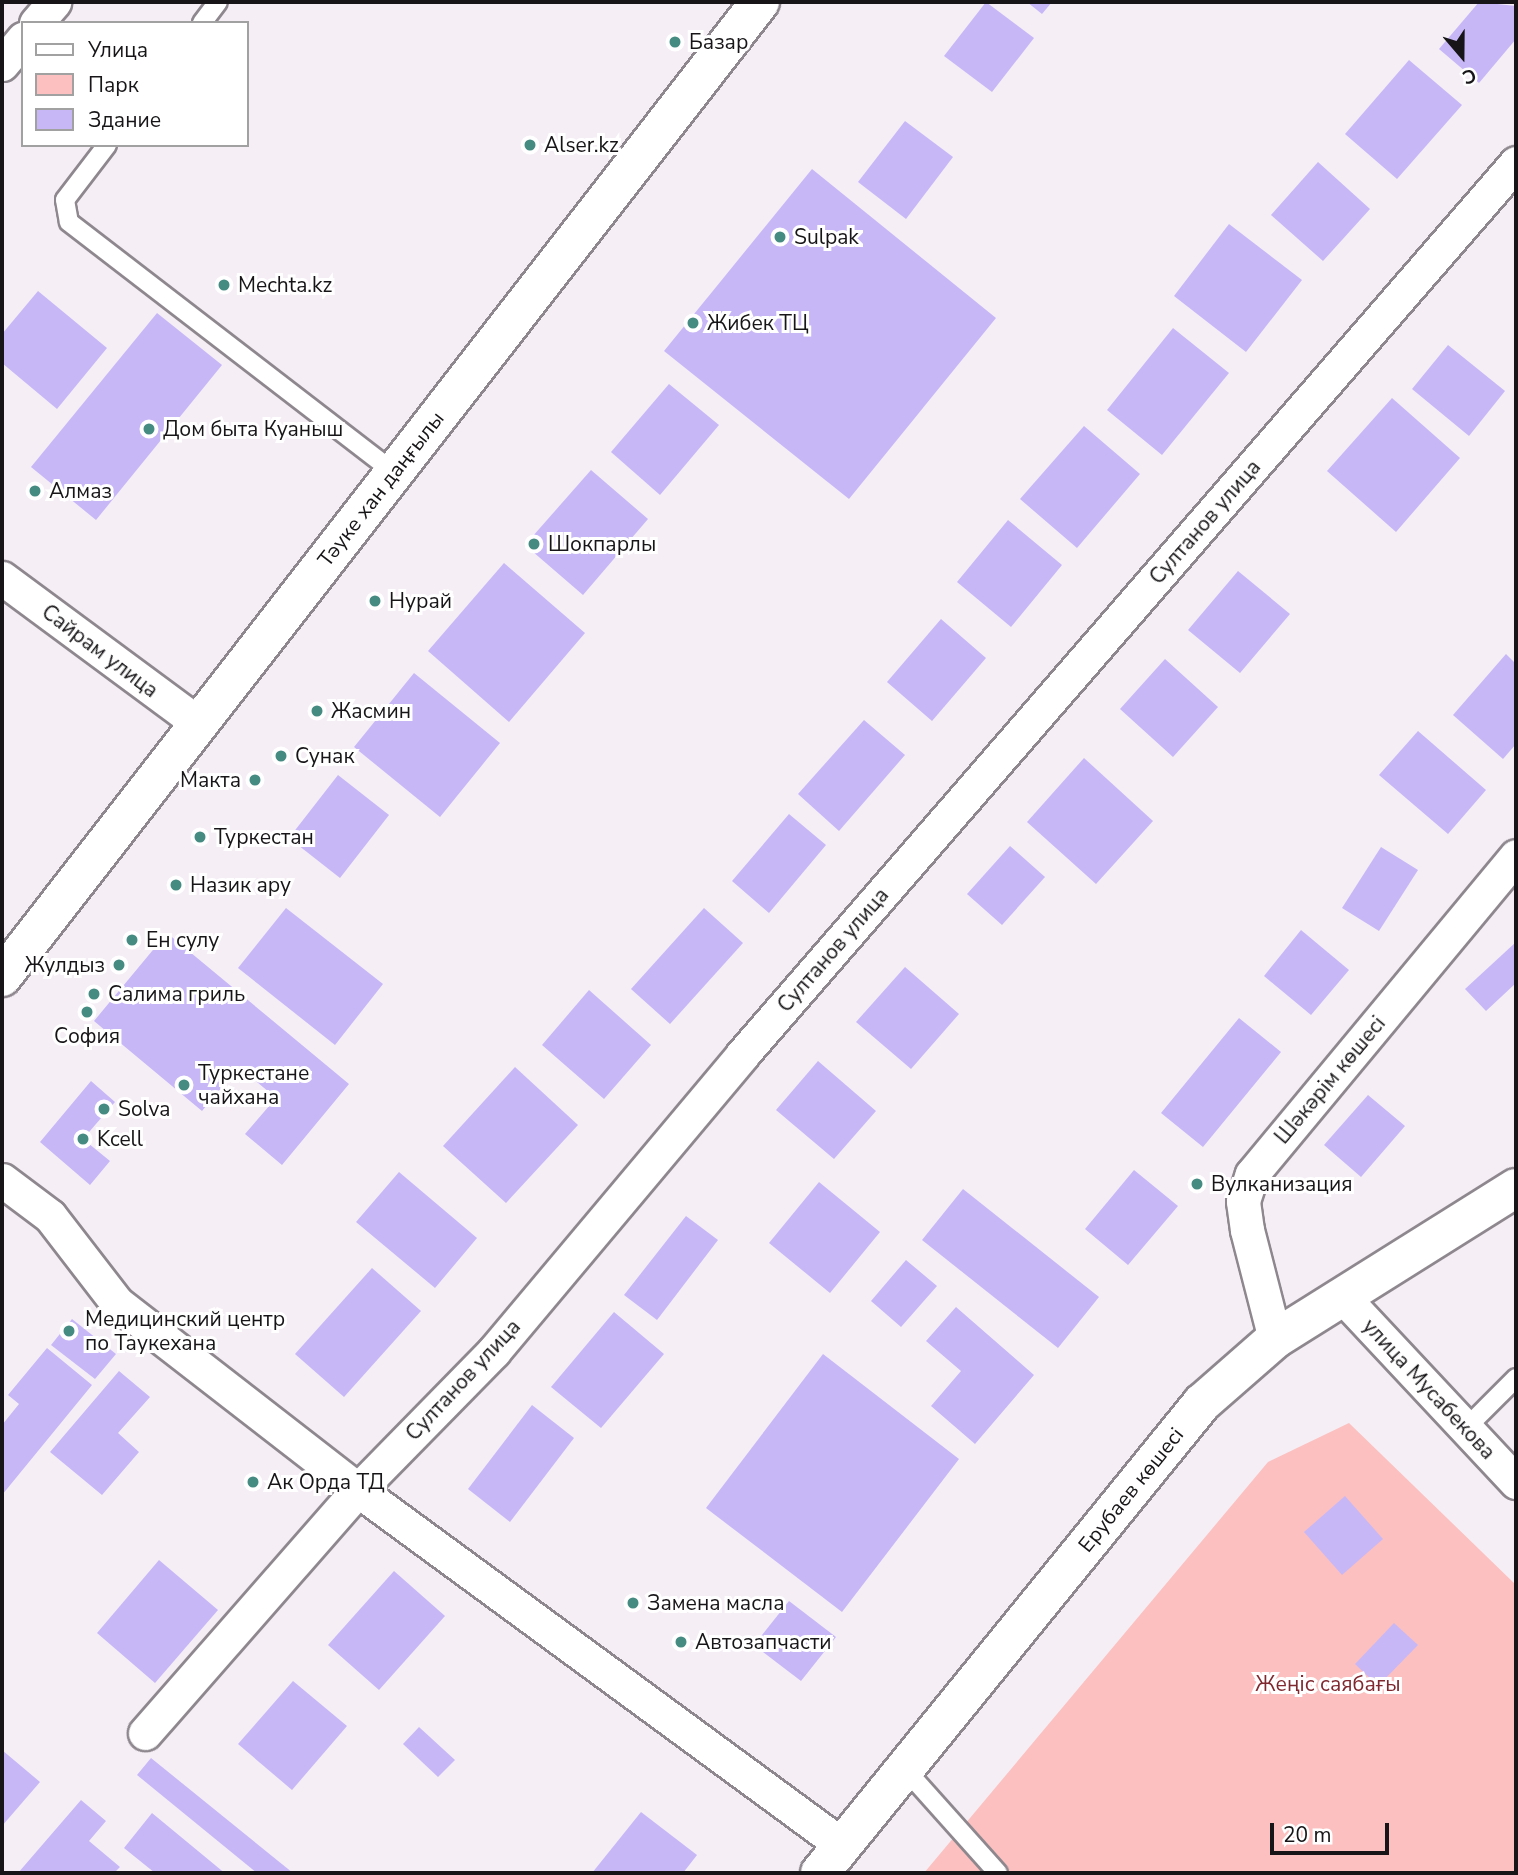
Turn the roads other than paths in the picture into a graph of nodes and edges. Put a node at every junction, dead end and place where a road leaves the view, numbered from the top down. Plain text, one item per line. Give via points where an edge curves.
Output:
1 (54, 2) edge
2 (218, 2) edge
3 (760, 2) edge
4 (38, 21) edge
5 (204, 21) edge
6 (21, 41) edge
7 (2, 64) edge
8 (105, 147) edge
9 (1516, 163) edge
10 (394, 472) junction
11 (2, 578) edge
12 (199, 724) junction
13 (1516, 856) edge
14 (2, 977) edge
15 (2, 1180) edge
16 (1516, 1188) edge
17 (1342, 1296) junction
18 (1275, 1339) junction
19 (1516, 1378) edge
20 (1465, 1429) junction
21 (1516, 1482) edge
22 (358, 1490) junction
23 (145, 1733) dead end
24 (904, 1768) junction
25 (831, 1859) edge
26 (998, 1873) edge

1 - 4 street
2 - 5 lane
3 - 10 street, Тәуке хан даңғылы
6 - 7 street
8 - 10 lane via 65,200 69,222
9 - 22 street, Султанов улица via 742,1055 494,1351
10 - 12 street, Тәуке хан даңғылы
11 - 12 street, Сайрам улица
12 - 14 street, Тәуке хан даңғылы
13 - 18 street, Шәкәрім көшесі via 1252,1174 1243,1201 1247,1230
15 - 22 street via 50,1216 117,1303
16 - 17 street, Ерубаев көшесі
17 - 18 street, Ерубаев көшесі
17 - 20 street, улица Мусабекова
18 - 24 street, Ерубаев көшесі via 1202,1403
19 - 20 lane
20 - 21 street, улица Мусабекова
22 - 23 street, Султанов улица
22 - 25 street
24 - 25 street, Ерубаев көшесі
24 - 26 lane

